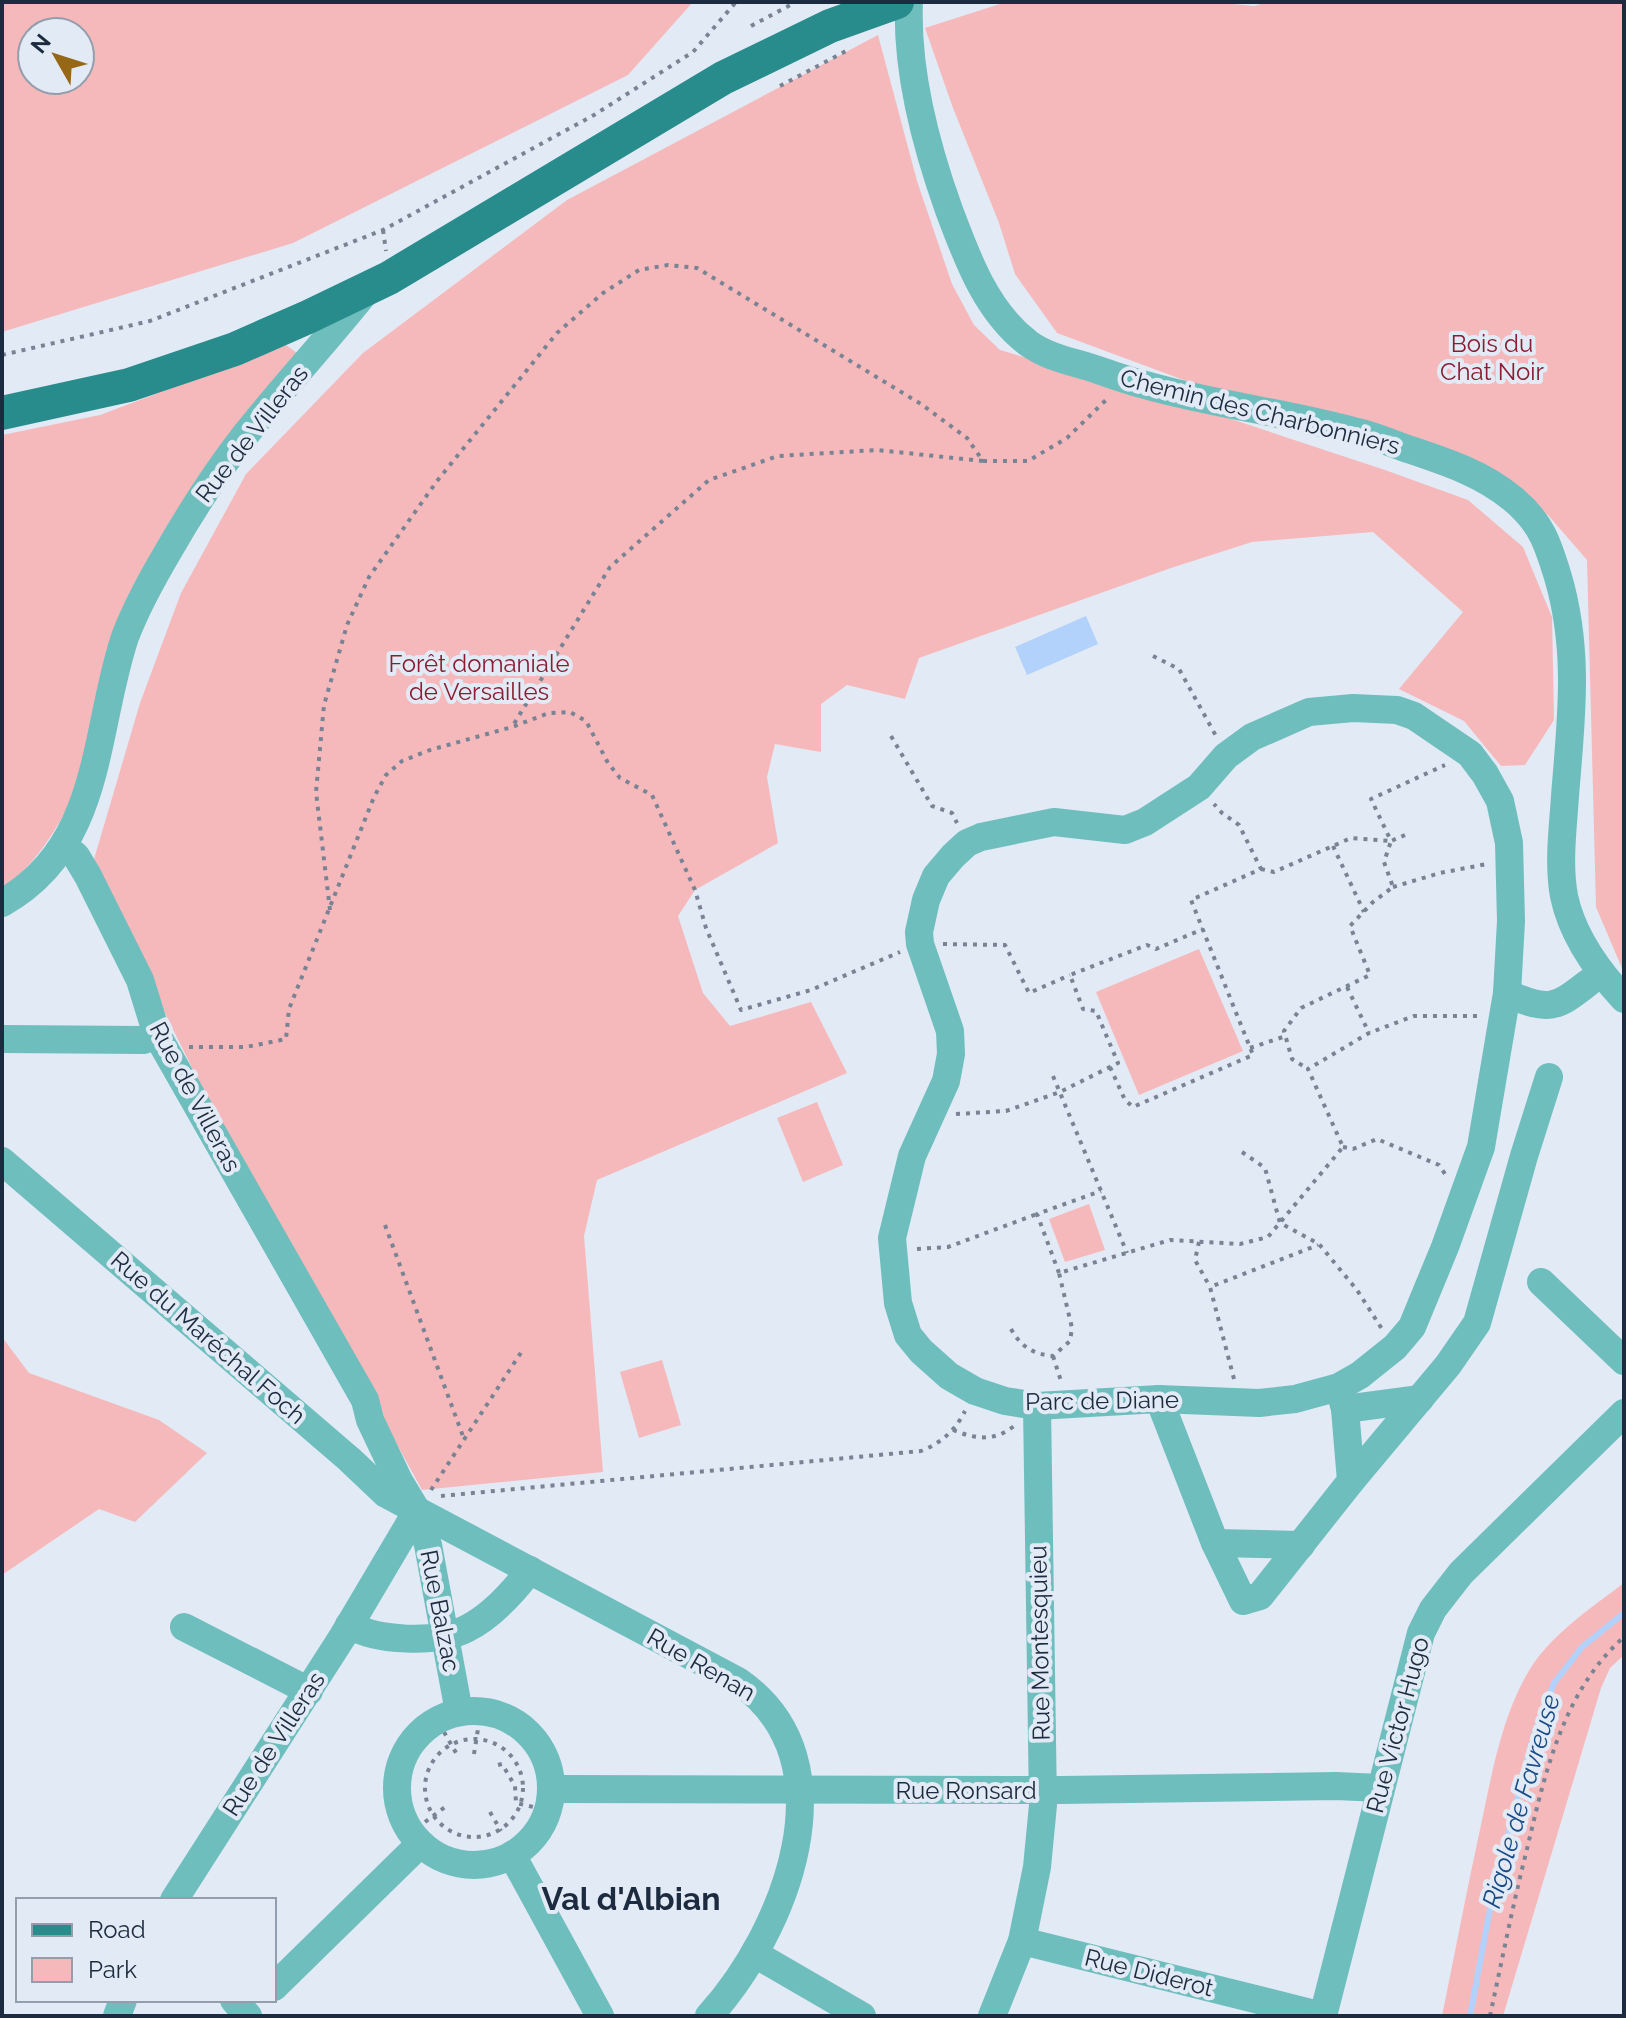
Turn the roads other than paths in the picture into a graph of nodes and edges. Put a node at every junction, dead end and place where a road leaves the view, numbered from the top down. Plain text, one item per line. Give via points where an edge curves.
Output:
1 (897, 2) edge
2 (909, 2) edge
3 (368, 290) junction
4 (2, 413) edge
5 (64, 846) junction
6 (2, 903) edge
7 (1600, 974) junction
8 (1624, 999) edge
9 (1504, 1004) junction
10 (2, 1039) edge
11 (160, 1040) junction
12 (1549, 1077) dead end
13 (1481, 1147) junction
14 (1524, 1156) junction
15 (2, 1161) edge
16 (1541, 1282) dead end
17 (1624, 1361) edge
18 (1342, 1398) junction
19 (1159, 1399) junction
20 (1420, 1399) junction
21 (1037, 1406) junction
22 (1624, 1413) edge
23 (1351, 1481) junction
24 (392, 1487) junction
25 (422, 1504) junction
26 (1215, 1543) junction
27 (1301, 1545) junction
28 (530, 1570) junction
29 (349, 1625) junction
30 (184, 1627) dead end
31 (444, 1634) junction
32 (309, 1691) junction
33 (459, 1714) junction
34 (1380, 1788) junction
35 (799, 1790) junction
36 (1042, 1790) junction
37 (540, 1801) junction
38 (507, 1843) junction
39 (420, 1844) junction
40 (175, 1898) edge
41 (1022, 1941) junction
42 (755, 1954) junction
43 (276, 1985) edge
44 (600, 2016) edge
45 (709, 2016) edge
46 (862, 2016) edge
47 (992, 2016) edge
48 (1323, 2016) edge

1 - 3 main road via 830,26 723,78
2 - 7 street, Chemin des Charbonniers via 908,39 936,174 980,284 998,314 1028,343 1126,381 1359,432 1448,462 1484,478 1541,527 1568,612 1573,670 1561,865 1564,897
3 - 4 main road via 235,349 129,385
3 - 5 street, Rue de Villeras via 246,435 199,499 157,571 126,636 98,761
5 - 6 street via 47,868
5 - 11 street, Rue de Villeras via 88,876 140,980
7 - 8 street, Chemin des Charbonniers
7 - 9 street via 1556,1006
9 - 13 street, Parc de Diane
9 - 21 street, Parc de Diane via 1511,921 1509,843 1500,801 1470,754 1397,710 1309,712 1252,737 1226,756 1199,787 1125,830 1054,822 967,843 936,876 919,932 950,1031 951,1054 946,1081 912,1156 892,1238 898,1303 908,1335 949,1376 975,1391
10 - 11 street
11 - 24 street, Rue de Villeras via 365,1400
12 - 14 street
13 - 14 street
13 - 18 street, Parc de Diane via 1412,1327
14 - 20 street via 1477,1323
15 - 24 street, Rue du Maréchal Foch via 349,1459
16 - 17 street
18 - 19 street, Parc de Diane via 1259,1403
18 - 20 street
18 - 23 street
19 - 21 street, Parc de Diane
19 - 26 street
20 - 23 street
21 - 36 street, Rue Montesquieu
22 - 34 street, Rue Victor Hugo via 1461,1573 1433,1609 1413,1655
23 - 27 street
24 - 25 street, Rue de Villeras
25 - 28 street, Rue Renan
25 - 29 street, Rue de Villeras
25 - 31 street, Rue Balzac
26 - 27 street
26 - 27 street via 1243,1601 1260,1596
28 - 31 street via 479,1620 463,1631
28 - 35 street, Rue Renan via 750,1690 784,1731 797,1761
29 - 31 street via 385,1637
29 - 32 street, Rue de Villeras
30 - 32 street
31 - 33 street, Rue Balzac
32 - 40 street, Rue de Villeras
33 - 37 street via 508,1719 531,1735 549,1769
33 - 39 street via 422,1730 401,1761 397,1798
34 - 36 street, Rue Ronsard
34 - 48 street, Rue Victor Hugo
35 - 36 street, Rue Ronsard
35 - 37 street, Rue Ronsard
35 - 42 street, Rue Renan via 792,1859 779,1905
36 - 41 street, Rue Montesquieu via 1037,1867
37 - 38 street via 540,1828 528,1844
38 - 39 street via 500,1861 479,1865 458,1864
38 - 44 street
39 - 43 street
41 - 47 street, Rue Montesquieu
41 - 48 street, Rue Diderot
42 - 45 street, Rue Renan
42 - 46 street

